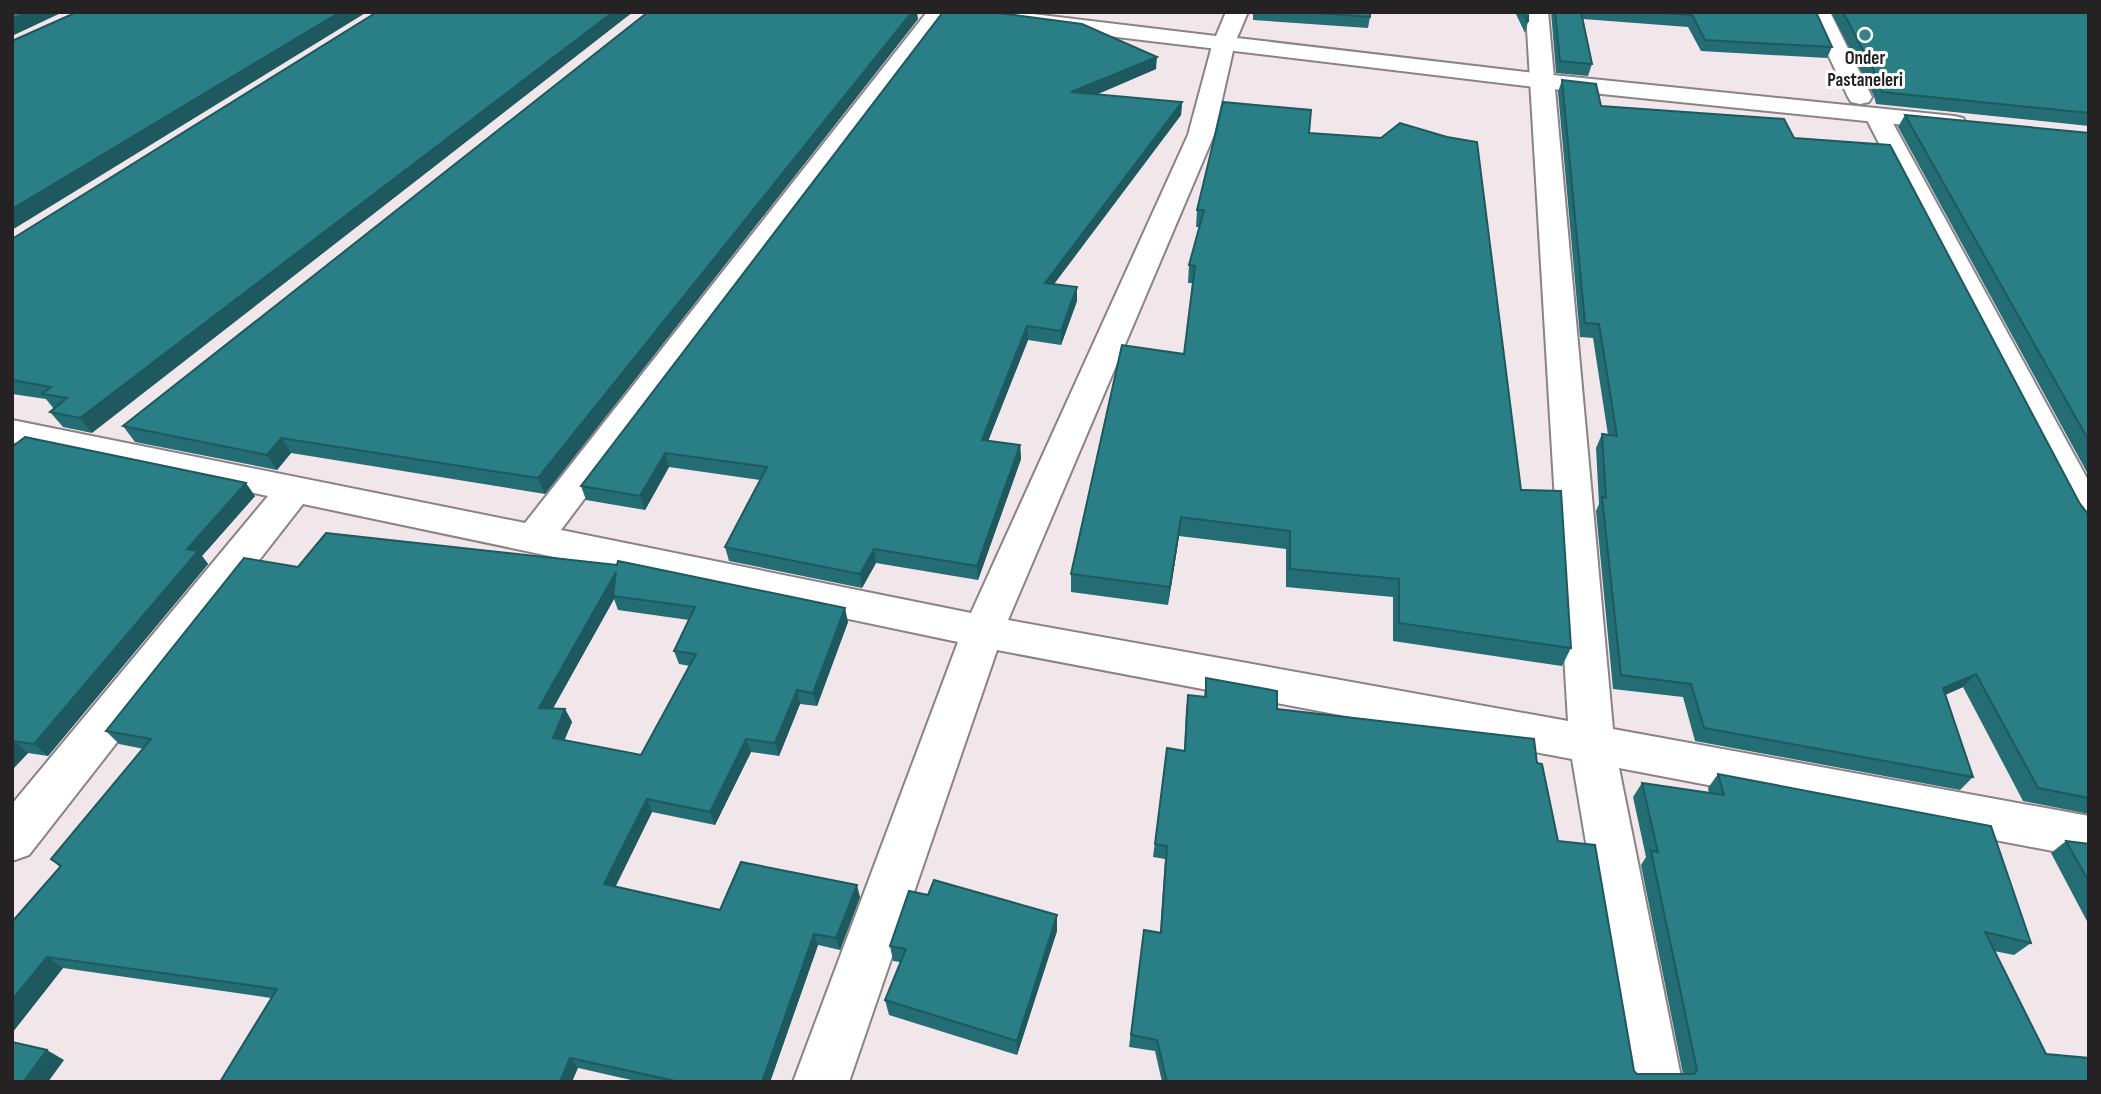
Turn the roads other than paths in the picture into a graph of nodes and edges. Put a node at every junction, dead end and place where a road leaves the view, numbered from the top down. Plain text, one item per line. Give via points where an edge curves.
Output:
1 (938, 12) edge
2 (958, 12) edge
3 (1077, 12) edge
4 (1537, 12) edge
5 (1819, 12) edge
6 (1185, 25) edge
7 (1230, 28) edge
8 (1542, 73) junction
9 (1868, 107) junction
10 (1975, 118) edge
11 (131, 423) edge
12 (16, 436) edge
13 (99, 449) junction
14 (294, 489) junction
15 (2089, 517) edge
16 (534, 539) junction
17 (983, 631) junction
18 (1592, 745) junction
19 (2089, 837) edge
20 (12, 840) edge
21 (821, 1082) edge
22 (1654, 1082) edge

1 - 16 street
2 - 6 street
3 - 6 street
4 - 8 street
5 - 9 street
6 - 7 street
7 - 8 street
7 - 17 street via 1201,135
8 - 9 street
8 - 18 street
9 - 10 street
9 - 15 street
11 - 13 street
12 - 13 street
13 - 14 street
14 - 16 street
14 - 20 street
16 - 17 street
17 - 18 street
17 - 21 street
18 - 19 street
18 - 22 street

